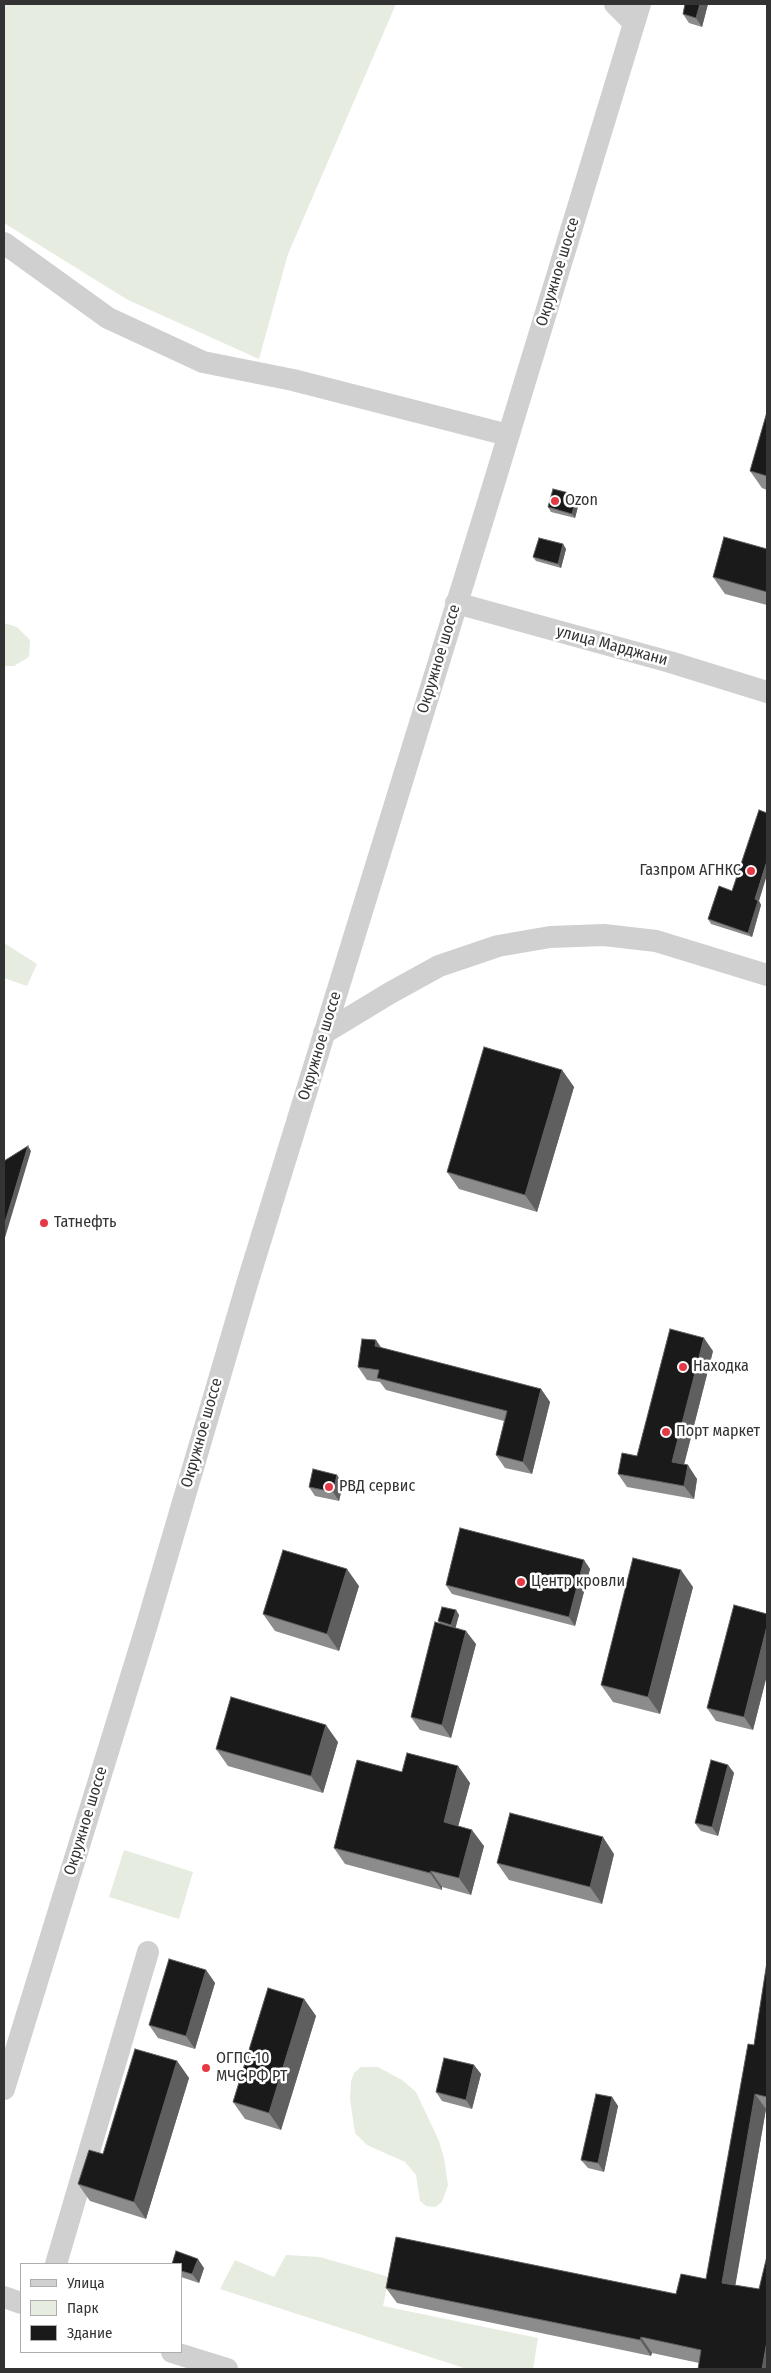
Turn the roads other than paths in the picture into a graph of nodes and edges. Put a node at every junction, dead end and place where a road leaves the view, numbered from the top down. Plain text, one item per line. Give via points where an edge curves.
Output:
1 (615, 4) edge
2 (637, 13) edge
3 (4, 243) edge
4 (508, 434) junction
5 (456, 603) junction
6 (767, 692) edge
7 (767, 975) edge
8 (324, 1032) junction
9 (148, 1952) dead end
10 (4, 2089) edge
11 (56, 2263) edge
12 (4, 2298) edge
13 (20, 2303) edge
14 (175, 2353) edge
15 (227, 2369) edge

1 - 2 street
2 - 4 street, Окружное шоссе
3 - 4 street via 108,318 203,362 293,380
4 - 5 street, Окружное шоссе
5 - 6 street, улица Марджани
5 - 8 street, Окружное шоссе
7 - 8 street via 656,941 604,935 550,937 498,946 439,966
8 - 10 street, Окружное шоссе
9 - 11 street
12 - 13 street
14 - 15 street

